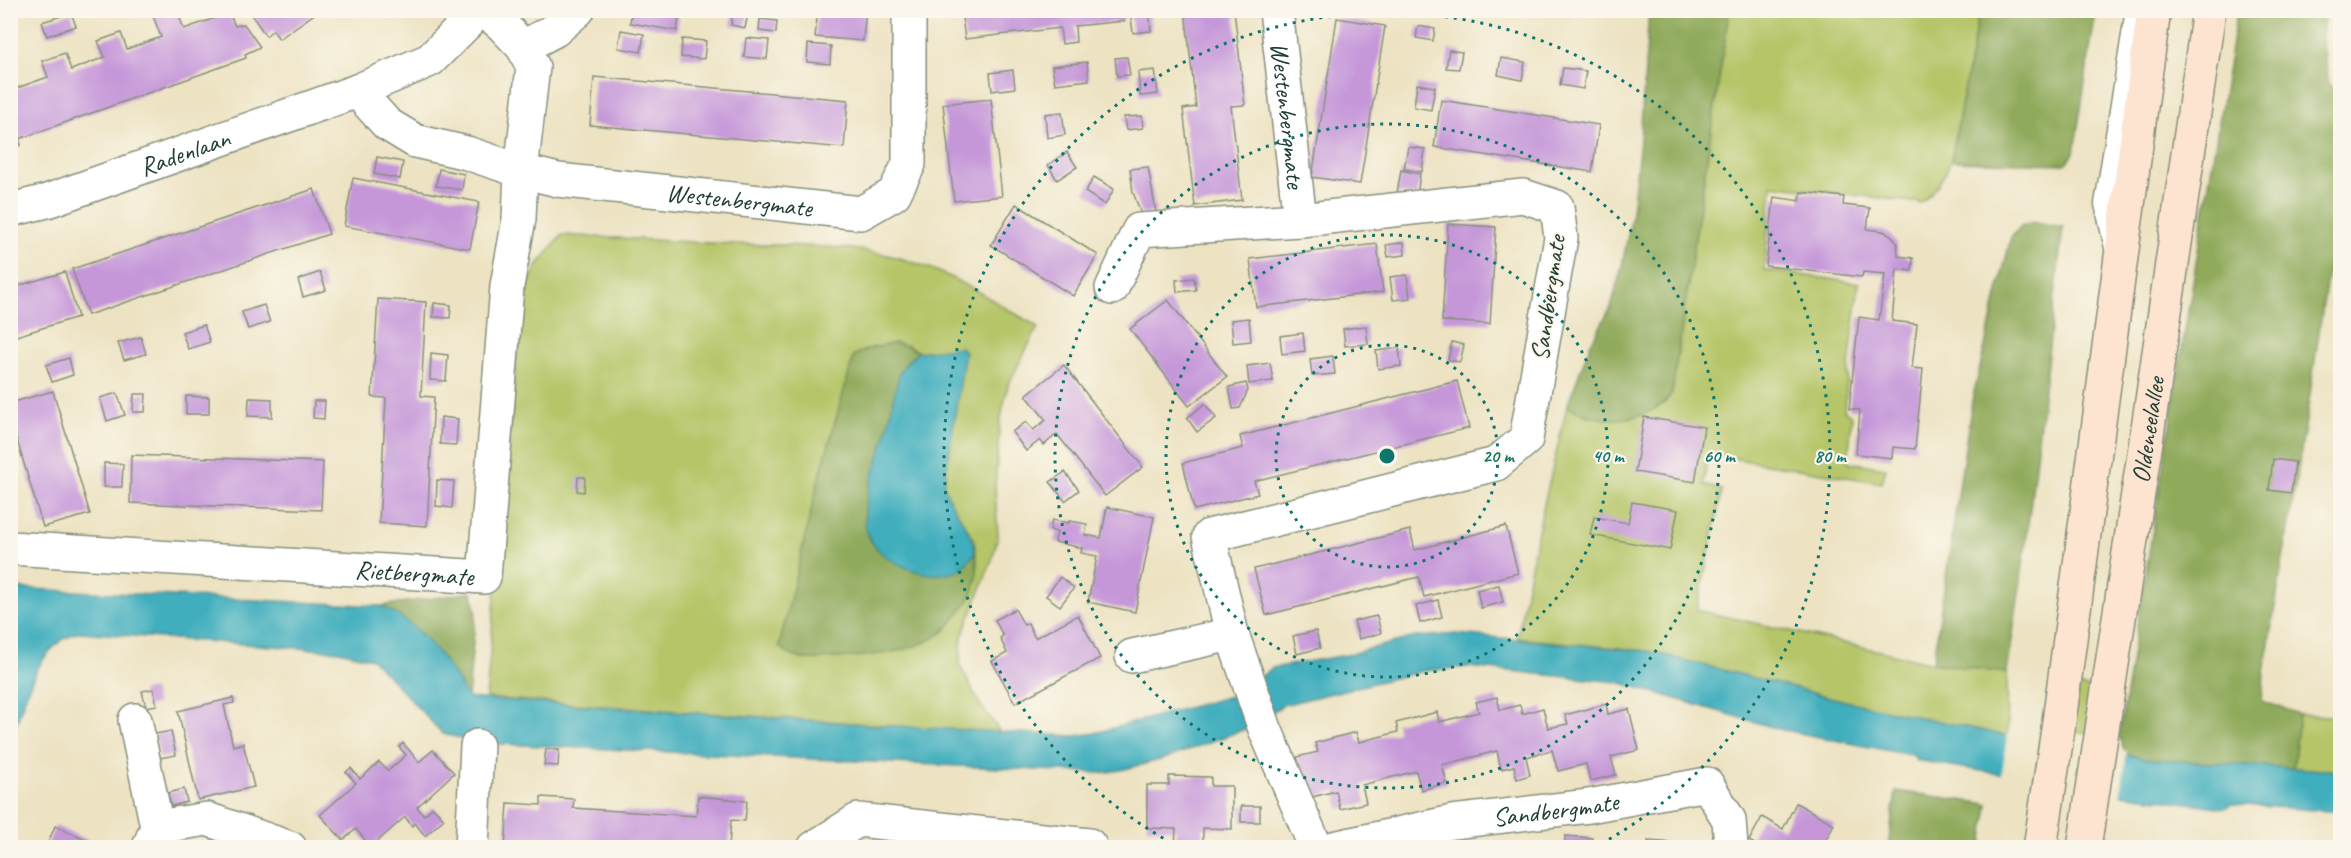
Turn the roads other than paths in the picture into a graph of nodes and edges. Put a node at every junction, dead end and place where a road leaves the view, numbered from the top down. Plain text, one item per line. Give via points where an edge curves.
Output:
1 (482, 10) edge
2 (578, 10) edge
3 (909, 10) edge
4 (1276, 10) edge
5 (2135, 10) edge
6 (2154, 10) edge
7 (2209, 10) edge
8 (523, 47) junction
9 (357, 91) junction
10 (521, 171) junction
11 (10, 210) edge
12 (1300, 220) junction
13 (2120, 276) junction
14 (1112, 288) dead end
15 (10, 548) edge
16 (1232, 634) junction
17 (1132, 656) dead end
18 (135, 720) dead end
19 (477, 746) dead end
20 (153, 837) edge
21 (2041, 841) edge
22 (2084, 844) edge
23 (290, 848) edge
24 (472, 848) edge
25 (814, 848) edge
26 (1091, 848) edge
27 (1316, 848) edge
28 (1333, 848) edge
29 (1731, 848) edge

1 - 8 street
1 - 9 street, Radenlaan via 430,60
2 - 8 street via 555,30
3 - 10 street, Westenbergmate via 909,164 894,194 861,213 558,180
4 - 12 street, Westenbergmate
5 - 13 lane via 2104,204
6 - 13 main road, Oldeneelallee
7 - 22 main road, Oldeneelallee
8 - 10 street via 533,67
9 - 10 street via 387,124 414,141
9 - 11 street, Radenlaan via 47,201
10 - 15 street, Rietbergmate via 519,219 507,286 483,577
12 - 14 street, Sandbergmate via 1139,230
12 - 16 street, Sandbergmate via 1523,196 1557,207 1561,238 1526,439 1496,464 1209,536
13 - 21 main road, Oldeneelallee
16 - 17 street
16 - 27 street, Sandbergmate via 1264,729
18 - 20 street
19 - 24 street
20 - 23 street via 207,819
25 - 26 street via 858,820
28 - 29 street, Sandbergmate via 1452,822 1589,806 1707,784 1729,820

